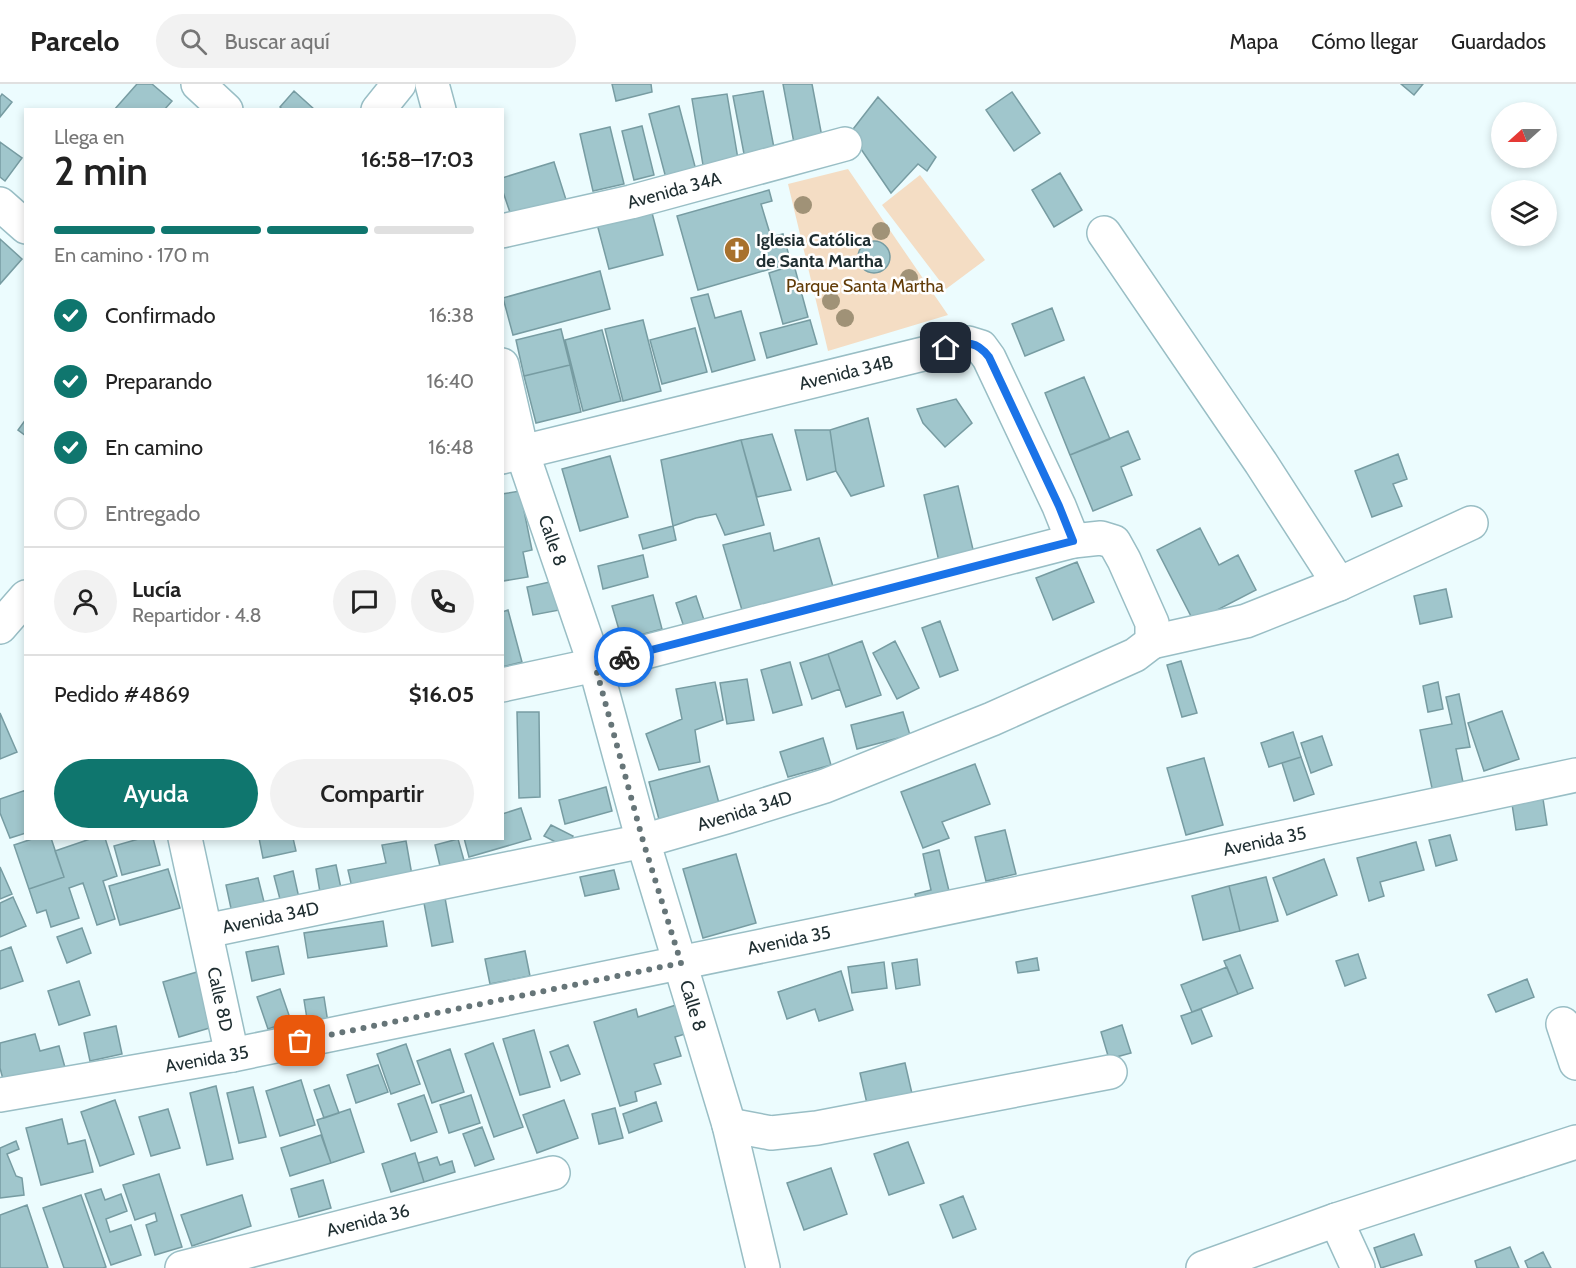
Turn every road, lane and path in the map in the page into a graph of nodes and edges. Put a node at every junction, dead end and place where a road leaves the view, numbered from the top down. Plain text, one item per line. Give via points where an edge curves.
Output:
1 (198, 84) edge
2 (399, 84) edge
3 (432, 84) edge
4 (224, 108) edge
5 (380, 108) edge
6 (438, 108) edge
7 (845, 144) dead end
8 (0, 204) edge
9 (24, 225) edge
10 (504, 231) edge
11 (1104, 233) dead end
12 (504, 383) edge
13 (512, 455) edge
14 (1471, 523) dead end
15 (1073, 541) junction
16 (1339, 584) junction
17 (24, 599) edge
18 (0, 627) edge
19 (1152, 642) junction
20 (595, 665) junction
21 (504, 686) edge
22 (1576, 775) edge
23 (185, 840) edge
24 (643, 841) junction
25 (206, 931) junction
26 (681, 963) junction
27 (1563, 1024) dead end
28 (232, 1055) junction
29 (1576, 1063) edge
30 (1110, 1072) dead end
31 (0, 1095) edge
32 (729, 1125) junction
33 (1576, 1142) edge
34 (553, 1173) dead end
35 (1336, 1220) junction
36 (182, 1268) edge
37 (763, 1268) edge
38 (1203, 1268) edge
39 (1358, 1268) edge

1 - 4 street
2 - 5 street
3 - 6 street
7 - 10 street, Avenida 34A via 631,202
8 - 9 street
11 - 16 street
12 - 13 street, Calle 8
13 - 15 street, Avenida 34B via 968,343 981,347 989,357
13 - 20 street, Calle 8
14 - 16 street
15 - 19 street via 1101,538 1114,542 1152,623
15 - 20 street
16 - 19 street via 1246,621
17 - 18 street
19 - 24 street, Avenida 34D via 1135,655 992,719 825,786
20 - 21 street
20 - 24 street, Calle 8
22 - 26 street, Avenida 35
23 - 25 street, Calle 8D
24 - 25 street, Avenida 34D
24 - 26 street, Calle 8
25 - 28 street, Calle 8D
26 - 28 street, Avenida 35
26 - 32 street, Calle 8
27 - 29 street
28 - 31 street, Avenida 35
30 - 32 street via 817,1128 771,1133
32 - 37 street, Calle 8
33 - 35 street
34 - 36 street, Avenida 36
35 - 38 street
35 - 39 street

